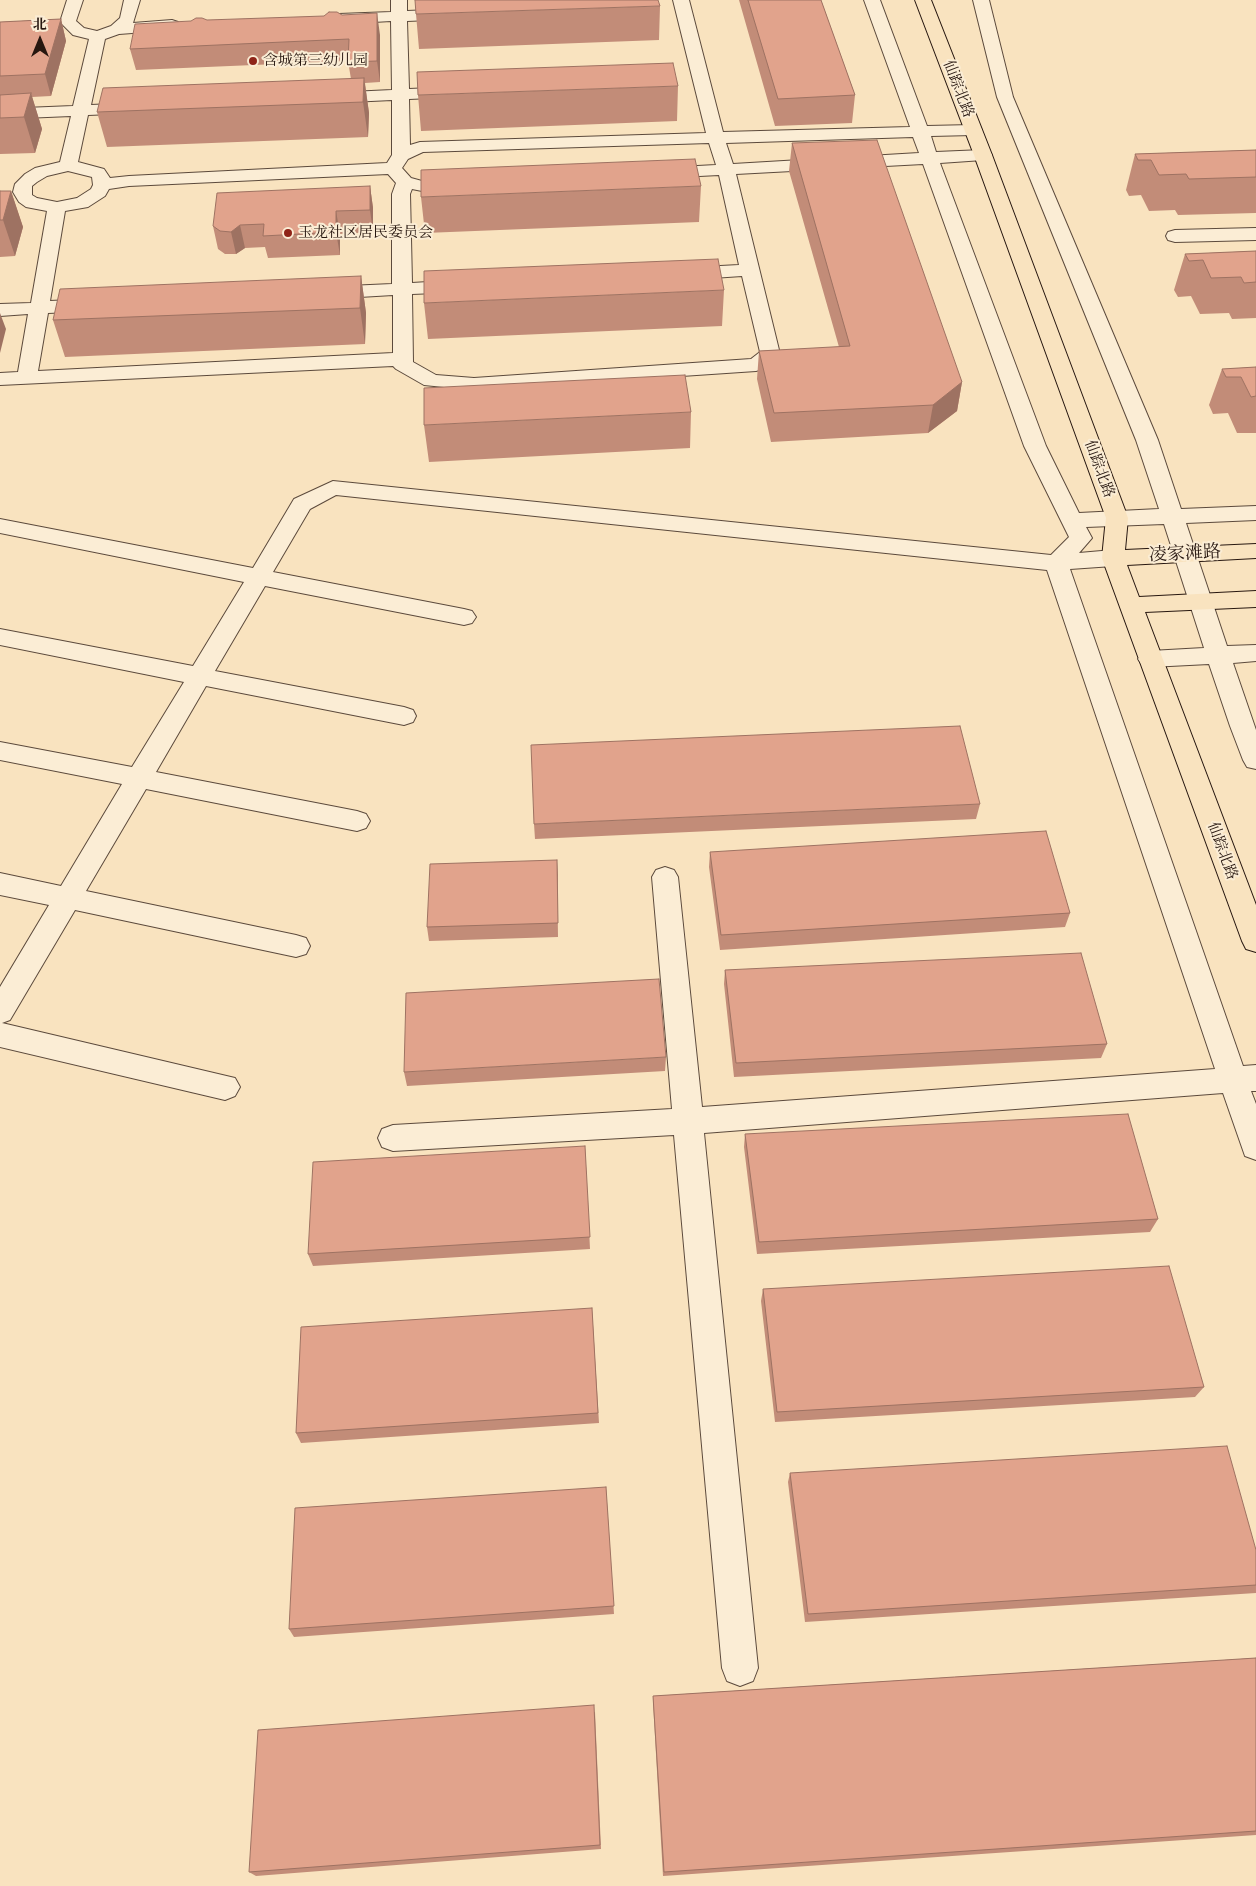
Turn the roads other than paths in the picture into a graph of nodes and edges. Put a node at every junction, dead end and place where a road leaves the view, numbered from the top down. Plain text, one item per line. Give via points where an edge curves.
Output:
1 (75, 0) edge
2 (132, 0) edge
3 (872, 0) edge
4 (923, 0) edge
5 (980, 0) edge
6 (682, 3) edge
7 (663, 6) dead end
8 (399, 8) edge
9 (468, 14) edge
10 (322, 20) edge
11 (185, 25) edge
12 (117, 29) junction
13 (60, 32) dead end
14 (80, 32) junction
15 (98, 36) junction
16 (701, 81) junction
17 (682, 82) dead end
18 (468, 92) edge
19 (400, 95) junction
20 (310, 99) edge
21 (151, 107) edge
22 (81, 110) junction
23 (0, 114) edge
24 (973, 130) junction
25 (715, 136) junction
26 (983, 155) junction
27 (68, 166) junction
28 (400, 169) junction
29 (726, 169) junction
30 (647, 174) edge
31 (471, 184) edge
32 (102, 185) junction
33 (57, 208) junction
34 (1256, 234) edge
35 (1175, 236) dead end
36 (750, 270) junction
37 (661, 275) edge
38 (482, 285) edge
39 (402, 289) junction
40 (304, 294) edge
41 (107, 304) edge
42 (38, 308) junction
43 (0, 310) edge
44 (403, 359) junction
45 (27, 378) junction
46 (0, 379) edge
47 (1256, 513) edge
48 (1172, 516) junction
49 (1117, 518) junction
50 (1072, 520) junction
51 (0, 526) edge
52 (1256, 551) edge
53 (1185, 554) junction
54 (1113, 558) junction
55 (1056, 563) junction
56 (259, 577) junction
57 (1256, 599) edge
58 (1201, 602) junction
59 (1131, 605) junction
60 (464, 617) dead end
61 (0, 636) edge
62 (1256, 653) edge
63 (1219, 655) junction
64 (1150, 659) junction
65 (200, 676) junction
66 (404, 716) dead end
67 (0, 751) edge
68 (1256, 760) edge
69 (139, 778) junction
70 (357, 821) dead end
71 (665, 877) dead end
72 (0, 884) edge
73 (68, 898) junction
74 (1256, 941) edge
75 (296, 946) dead end
76 (0, 1012) edge
77 (0, 1036) edge
78 (1244, 1078) edge
79 (225, 1087) dead end
80 (688, 1121) junction
81 (393, 1138) dead end
82 (1256, 1147) edge
83 (740, 1668) dead end

1 - 14 street via 68,22
2 - 12 street via 127,20
3 - 50 street via 1035,446
4 - 24 main road, 仙踪北路
5 - 48 street via 1005,97 1147,440
6 - 7 street
6 - 16 street
8 - 9 street
8 - 10 street
8 - 19 street
11 - 12 street
12 - 15 street
13 - 14 street
14 - 15 street
15 - 22 street
16 - 17 street
16 - 25 street
18 - 19 street
19 - 20 street
19 - 28 street
21 - 22 street
22 - 23 street
22 - 27 street
24 - 25 street
24 - 26 main road, 仙踪北路
25 - 28 street via 420,147
25 - 29 street
26 - 29 street
26 - 49 main road, 仙踪北路
27 - 32 street via 98,173
27 - 33 street via 41,172 14,192 32,204
28 - 31 street via 422,186
28 - 32 street via 129,181
28 - 39 street
29 - 30 street
29 - 36 street
32 - 33 street via 98,192 82,203
33 - 42 street
34 - 35 street
36 - 37 street
36 - 44 street via 770,354 756,365 474,384 431,381 403,365
38 - 39 street
39 - 40 street
39 - 44 street
41 - 42 street
42 - 43 street
42 - 45 street
44 - 45 street
45 - 46 street
47 - 48 street
48 - 49 street
48 - 53 street
49 - 50 street
49 - 54 main road, 仙踪北路
50 - 55 street via 1081,538
51 - 56 street
52 - 53 main road, 凌家滩路
53 - 54 main road, 凌家滩路
53 - 58 street
54 - 55 street
54 - 59 main road, 仙踪北路
55 - 56 street via 333,488 302,504
55 - 78 street
56 - 60 street
56 - 65 street
57 - 58 main road
58 - 59 main road
58 - 63 street
59 - 64 main road, 仙踪北路
61 - 65 street
62 - 63 street
63 - 64 street
63 - 68 street
64 - 74 main road, 仙踪北路
65 - 66 street
65 - 69 street
67 - 69 street
69 - 70 street
69 - 73 street
71 - 80 street
72 - 73 street
73 - 75 street
73 - 76 street
77 - 79 street
78 - 80 street
78 - 82 street
80 - 81 street
80 - 83 street

